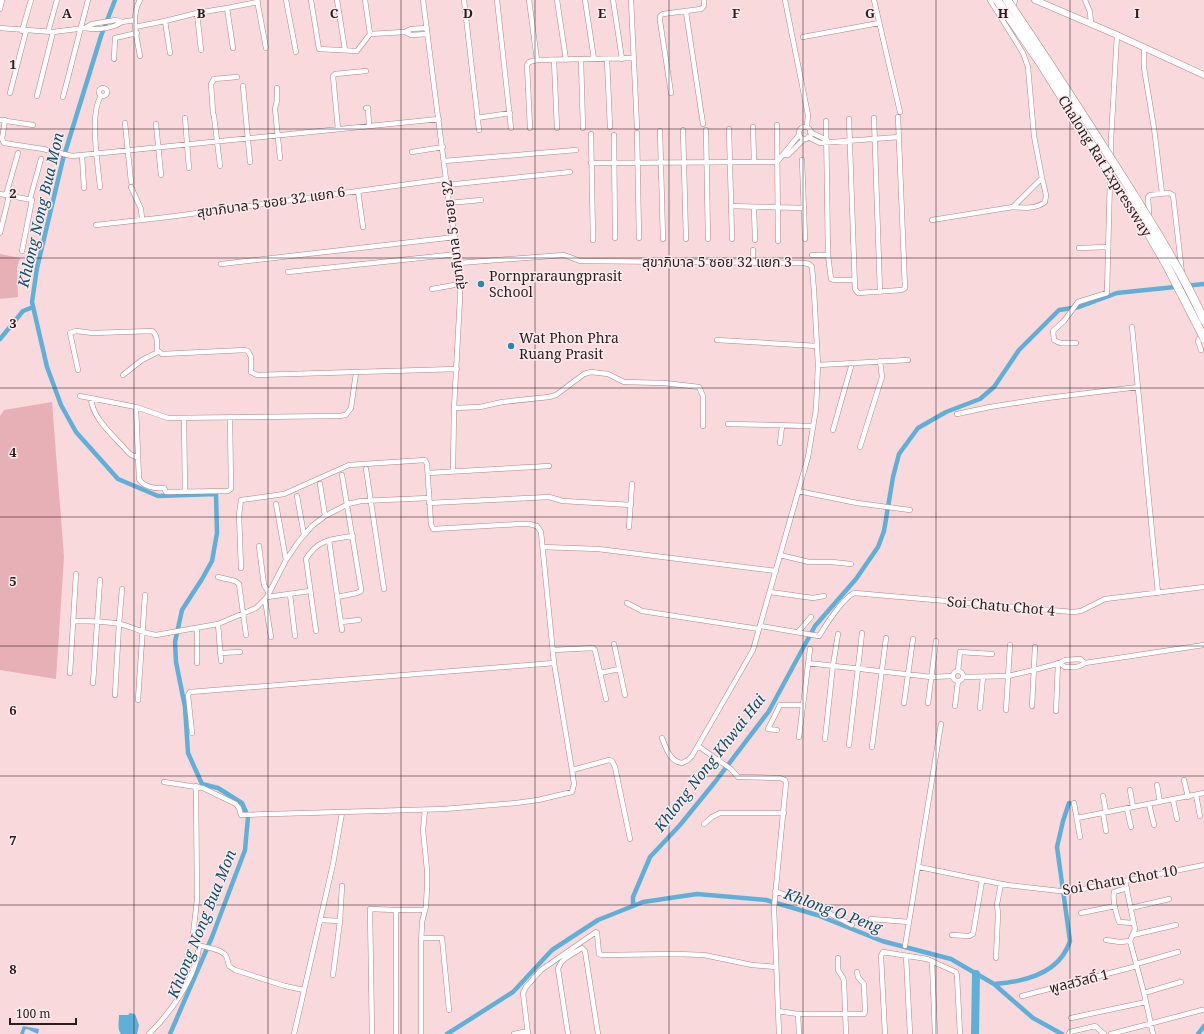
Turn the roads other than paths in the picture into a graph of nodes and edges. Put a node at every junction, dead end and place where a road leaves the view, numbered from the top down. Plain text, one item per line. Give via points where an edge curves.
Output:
1 (2, 0) edge
2 (31, 0) edge
3 (57, 0) edge
4 (88, 0) edge
5 (140, 0) edge
6 (286, 0) edge
7 (311, 0) edge
8 (337, 0) edge
9 (365, 0) edge
10 (423, 0) edge
11 (464, 0) edge
12 (497, 0) edge
13 (529, 0) edge
14 (556, 0) edge
15 (585, 0) edge
16 (612, 0) edge
17 (631, 0) edge
18 (704, 0) edge
19 (785, 0) edge
20 (874, 0) edge
21 (990, 0) edge
22 (997, 0) edge
23 (1007, 0) edge
24 (1015, 0) edge
25 (1034, 0) edge
26 (1086, 0) edge
27 (258, 1) edge
28 (227, 8) junction
29 (0, 9) edge
30 (686, 12) junction
31 (197, 13) junction
32 (135, 20) junction
33 (166, 21) junction
34 (122, 22) junction
35 (879, 23) junction
36 (1091, 23) junction
37 (136, 26) junction
38 (0, 28) edge
39 (85, 28) junction
40 (427, 28) junction
41 (80, 29) junction
42 (24, 31) junction
43 (1009, 31) junction
44 (51, 32) junction
45 (405, 32) junction
46 (137, 33) junction
47 (370, 34) junction
48 (427, 34) junction
49 (1117, 34) junction
50 (803, 37) dead end
51 (233, 48) dead end
52 (266, 48) dead end
53 (1144, 48) junction
54 (201, 50) dead end
55 (345, 50) junction
56 (296, 52) dead end
57 (170, 53) dead end
58 (140, 56) dead end
59 (622, 58) junction
60 (634, 58) junction
61 (114, 59) dead end
62 (594, 59) junction
63 (607, 59) junction
64 (537, 60) junction
65 (554, 60) junction
66 (566, 60) junction
67 (581, 60) junction
68 (366, 71) dead end
69 (1204, 75) edge
70 (237, 77) dead end
71 (243, 86) dead end
72 (277, 88) dead end
73 (10, 93) dead end
74 (671, 94) dead end
75 (37, 96) dead end
76 (101, 96) dead end
77 (63, 97) dead end
78 (366, 108) dead end
79 (510, 113) junction
80 (185, 118) dead end
81 (477, 118) junction
82 (874, 118) dead end
83 (439, 119) junction
84 (849, 119) dead end
85 (2, 120) edge
86 (826, 121) dead end
87 (125, 122) dead end
88 (156, 124) dead end
89 (702, 124) dead end
90 (777, 124) dead end
91 (33, 125) dead end
92 (369, 126) junction
93 (637, 127) dead end
94 (753, 127) dead end
95 (807, 127) junction
96 (511, 128) dead end
97 (530, 128) dead end
98 (557, 128) dead end
99 (583, 128) dead end
100 (610, 128) dead end
101 (338, 129) junction
102 (729, 129) dead end
103 (479, 130) dead end
104 (683, 130) dead end
105 (706, 130) dead end
106 (660, 131) dead end
107 (810, 132) junction
108 (637, 133) dead end
109 (591, 134) dead end
110 (614, 134) dead end
111 (278, 135) junction
112 (800, 135) junction
113 (899, 137) junction
114 (247, 138) junction
115 (806, 138) junction
116 (875, 139) junction
117 (850, 140) junction
118 (217, 141) junction
119 (827, 142) junction
120 (187, 144) junction
121 (158, 147) junction
122 (443, 147) junction
123 (127, 150) junction
124 (576, 150) dead end
125 (412, 152) dead end
126 (18, 153) dead end
127 (97, 153) junction
128 (82, 155) junction
129 (783, 156) junction
130 (280, 158) dead end
131 (41, 159) dead end
132 (802, 160) dead end
133 (444, 161) junction
134 (250, 162) dead end
135 (660, 162) junction
136 (683, 162) junction
137 (706, 162) junction
138 (730, 162) junction
139 (754, 162) junction
140 (777, 162) junction
141 (614, 163) junction
142 (638, 163) junction
143 (591, 164) junction
144 (220, 166) dead end
145 (189, 168) dead end
146 (570, 172) dead end
147 (161, 175) dead end
148 (1042, 178) junction
149 (446, 179) junction
150 (447, 185) junction
151 (100, 187) dead end
152 (84, 188) dead end
153 (358, 191) junction
154 (0, 194) edge
155 (1162, 194) junction
156 (8, 195) junction
157 (30, 199) junction
158 (481, 200) dead end
159 (449, 203) junction
160 (731, 206) junction
161 (754, 207) junction
162 (778, 207) junction
163 (1013, 207) junction
164 (804, 208) junction
165 (1149, 212) dead end
166 (142, 219) junction
167 (932, 220) dead end
168 (96, 225) dead end
169 (363, 227) dead end
170 (0, 233) edge
171 (455, 237) junction
172 (615, 238) dead end
173 (639, 238) dead end
174 (663, 238) dead end
175 (686, 239) dead end
176 (708, 239) dead end
177 (732, 239) dead end
178 (805, 239) dead end
179 (593, 240) dead end
180 (754, 240) dead end
181 (778, 241) dead end
182 (1108, 247) junction
183 (1079, 248) dead end
184 (753, 250) dead end
185 (22, 251) dead end
186 (458, 254) junction
187 (812, 255) dead end
188 (828, 255) junction
189 (753, 262) junction
190 (459, 263) junction
191 (222, 264) dead end
192 (288, 272) dead end
193 (1182, 273) dead end
194 (854, 280) junction
195 (460, 284) junction
196 (432, 289) dead end
197 (880, 292) junction
198 (1204, 320) edge
199 (1132, 327) dead end
200 (1204, 337) edge
201 (717, 340) dead end
202 (1076, 343) dead end
203 (817, 346) junction
204 (1201, 350) dead end
205 (158, 352) junction
206 (908, 360) dead end
207 (880, 361) junction
208 (852, 363) junction
209 (818, 366) junction
210 (457, 369) junction
211 (78, 370) dead end
212 (356, 373) junction
213 (123, 375) dead end
214 (1138, 387) junction
215 (80, 396) dead end
216 (91, 398) junction
217 (136, 407) junction
218 (454, 408) junction
219 (957, 414) dead end
220 (184, 418) junction
221 (230, 418) junction
222 (728, 424) dead end
223 (703, 426) dead end
224 (782, 426) junction
225 (813, 426) junction
226 (833, 430) dead end
227 (780, 443) dead end
228 (860, 447) dead end
229 (138, 458) junction
230 (549, 466) dead end
231 (366, 469) dead end
232 (453, 471) junction
233 (428, 473) junction
234 (342, 475) dead end
235 (320, 484) dead end
236 (632, 484) dead end
237 (185, 491) junction
238 (798, 491) junction
239 (297, 496) dead end
240 (371, 500) junction
241 (429, 500) junction
242 (276, 504) dead end
243 (348, 504) junction
244 (630, 505) junction
245 (910, 510) dead end
246 (325, 516) junction
247 (629, 526) dead end
248 (304, 536) junction
249 (353, 536) junction
250 (329, 540) junction
251 (259, 546) dead end
252 (543, 547) junction
253 (780, 555) junction
254 (286, 560) junction
255 (851, 564) dead end
256 (241, 568) dead end
257 (776, 571) junction
258 (76, 574) dead end
259 (218, 577) dead end
260 (100, 580) dead end
261 (1204, 587) edge
262 (122, 589) dead end
263 (384, 589) dead end
264 (310, 591) junction
265 (770, 592) junction
266 (1158, 593) junction
267 (290, 594) junction
268 (145, 595) dead end
269 (824, 596) dead end
270 (267, 597) junction
271 (337, 597) junction
272 (627, 602) dead end
273 (242, 614) junction
274 (811, 617) dead end
275 (359, 620) dead end
276 (73, 621) junction
277 (97, 622) junction
278 (341, 622) junction
279 (119, 624) junction
280 (218, 624) junction
281 (197, 628) junction
282 (760, 628) junction
283 (342, 630) dead end
284 (316, 631) dead end
285 (142, 632) junction
286 (798, 632) junction
287 (862, 633) dead end
288 (838, 634) dead end
289 (246, 635) dead end
290 (295, 636) dead end
291 (271, 637) dead end
292 (886, 638) dead end
293 (912, 638) dead end
294 (936, 641) dead end
295 (614, 644) dead end
296 (1010, 644) dead end
297 (1204, 645) edge
298 (1035, 647) dead end
299 (810, 649) dead end
300 (553, 650) junction
301 (240, 652) dead end
302 (220, 653) junction
303 (992, 654) dead end
304 (221, 661) dead end
305 (554, 662) junction
306 (197, 663) dead end
307 (808, 663) junction
308 (1059, 663) junction
309 (1086, 663) junction
310 (833, 665) junction
311 (858, 668) junction
312 (619, 669) junction
313 (1034, 670) junction
314 (882, 671) junction
315 (958, 671) junction
316 (70, 673) dead end
317 (600, 673) junction
318 (908, 675) junction
319 (953, 676) junction
320 (963, 676) junction
321 (1008, 676) junction
322 (931, 677) junction
323 (983, 677) junction
324 (958, 681) junction
325 (93, 683) dead end
326 (115, 695) dead end
327 (624, 695) dead end
328 (606, 699) dead end
329 (138, 700) dead end
330 (904, 703) dead end
331 (928, 703) dead end
332 (803, 705) junction
333 (955, 706) dead end
334 (1032, 706) dead end
335 (980, 708) dead end
336 (1006, 710) dead end
337 (1056, 711) dead end
338 (941, 724) dead end
339 (777, 730) dead end
340 (192, 733) dead end
341 (800, 737) dead end
342 (662, 738) dead end
343 (825, 739) dead end
344 (849, 745) dead end
345 (698, 746) junction
346 (872, 747) dead end
347 (572, 770) junction
348 (1184, 780) dead end
349 (164, 782) dead end
350 (1157, 785) dead end
351 (196, 786) junction
352 (1130, 790) dead end
353 (1204, 793) edge
354 (1196, 795) junction
355 (1103, 796) dead end
356 (1188, 797) junction
357 (1173, 800) junction
358 (1160, 802) junction
359 (1074, 803) dead end
360 (1149, 804) junction
361 (1133, 807) junction
362 (1127, 809) junction
363 (425, 810) junction
364 (342, 813) junction
365 (784, 813) junction
366 (1104, 813) junction
367 (1200, 816) dead end
368 (1077, 818) junction
369 (1177, 819) dead end
370 (704, 824) dead end
371 (1154, 825) dead end
372 (1131, 827) dead end
373 (1106, 831) dead end
374 (1080, 838) dead end
375 (630, 839) dead end
376 (1204, 865) edge
377 (919, 867) junction
378 (982, 881) junction
379 (1126, 881) junction
380 (1001, 884) junction
381 (342, 886) dead end
382 (1127, 888) junction
383 (775, 893) junction
384 (1169, 899) dead end
385 (1115, 906) junction
386 (1131, 908) junction
387 (396, 910) junction
388 (425, 910) junction
389 (1081, 913) dead end
390 (871, 918) dead end
391 (320, 920) junction
392 (340, 920) junction
393 (909, 922) junction
394 (1134, 923) junction
395 (852, 925) dead end
396 (1176, 925) dead end
397 (952, 935) dead end
398 (1133, 935) junction
399 (421, 938) junction
400 (1106, 940) dead end
401 (1130, 941) junction
402 (201, 946) junction
403 (905, 946) dead end
404 (1178, 952) dead end
405 (906, 956) junction
406 (838, 958) dead end
407 (996, 958) dead end
408 (932, 961) junction
409 (1136, 965) junction
410 (776, 967) junction
411 (857, 972) dead end
412 (333, 975) dead end
413 (1181, 982) dead end
414 (304, 990) junction
415 (1144, 993) junction
416 (1022, 996) dead end
417 (1146, 1002) junction
418 (449, 1010) dead end
419 (1202, 1010) dead end
420 (778, 1011) junction
421 (798, 1014) junction
422 (845, 1014) junction
423 (1071, 1018) dead end
424 (1151, 1023) junction
425 (528, 1032) edge
426 (1070, 1033) edge
427 (149, 1034) edge
428 (294, 1034) edge
429 (372, 1034) edge
430 (396, 1034) edge
431 (421, 1034) edge
432 (514, 1034) edge
433 (568, 1034) edge
434 (598, 1034) edge
435 (779, 1034) edge
436 (800, 1034) edge
437 (846, 1034) edge
438 (885, 1034) edge
439 (910, 1034) edge
440 (935, 1034) edge
441 (960, 1034) edge
442 (1104, 1034) edge
443 (1111, 1034) edge
444 (1153, 1034) edge

1 - 29 street
2 - 42 street
3 - 44 street
4 - 41 street
5 - 32 street
6 - 56 street
7 - 55 street via 319,49
8 - 55 street
9 - 47 street
10 - 40 street, สุขาภิบาล 5 ซอย 32
11 - 81 street
12 - 79 street
13 - 64 street
14 - 66 street
15 - 62 street
16 - 59 street
17 - 60 street
18 - 30 street via 701,10
19 - 95 street via 808,114
20 - 35 street
21 - 43 street
22 - 200 highway, Chalong Rat Expressway, bridge via 1140,219
23 - 198 highway, Chalong Rat Expressway, bridge via 1147,215
24 - 43 street
25 - 36 main road
26 - 36 street
27 - 28 street
27 - 52 street
28 - 31 street
28 - 51 street
30 - 74 street via 660,16
30 - 89 street
31 - 33 street
31 - 54 street
32 - 34 street
32 - 37 street
33 - 37 street
33 - 57 street
34 - 39 street via 111,27
34 - 39 street via 116,20 92,24
35 - 50 street
35 - 113 street via 899,114
36 - 49 main road
37 - 46 street
38 - 42 street
39 - 41 street
40 - 45 street
40 - 48 street, สุขาภิบาล 5 ซอย 32
41 - 44 street
41 - 77 street
42 - 44 street
42 - 73 street
43 - 148 street via 1023,53 1028,67 1034,136
44 - 75 street
45 - 47 street
45 - 48 street via 411,35
46 - 58 street
46 - 61 street via 115,38
47 - 55 street via 356,51
48 - 83 street, สุขาภิบาล 5 ซอย 32
49 - 53 main road
49 - 182 street
53 - 69 main road
53 - 155 street via 1144,68
59 - 60 street
59 - 63 street
60 - 93 street
62 - 63 street
62 - 67 street
63 - 100 street
64 - 65 street
64 - 97 street via 527,65
65 - 66 street
65 - 98 street
66 - 67 street
67 - 99 street
68 - 101 street via 333,76
70 - 118 street via 214,79 211,84
71 - 114 street
72 - 111 street via 278,100 275,109
76 - 127 street via 98,100 94,126
78 - 92 street
79 - 81 street
79 - 96 street
80 - 120 street
81 - 103 street
82 - 116 street
83 - 92 street
83 - 122 street, สุขาภิบาล 5 ซอย 32
84 - 117 street
85 - 91 street
85 - 128 street via 2,141 60,154
86 - 119 street
87 - 123 street
88 - 121 street
90 - 140 street
92 - 101 street
94 - 139 street
95 - 107 street
95 - 112 street via 801,128
101 - 111 street
102 - 138 street
104 - 136 street
105 - 137 street
106 - 135 street
107 - 115 street
107 - 119 street
108 - 142 street
109 - 143 street
110 - 141 street
111 - 114 street
111 - 130 street
112 - 115 street
112 - 129 street
113 - 116 street
113 - 197 street via 905,288
114 - 118 street
114 - 134 street
115 - 119 street via 820,143
115 - 129 street via 788,155
116 - 117 street
116 - 197 street
117 - 119 street
117 - 194 street
118 - 120 street
118 - 144 street
119 - 188 street
120 - 121 street
120 - 145 street
121 - 123 street
121 - 147 street
122 - 125 street
122 - 133 street, สุขาภิบาล 5 ซอย 32
123 - 127 street
123 - 166 street via 131,184 141,209
124 - 133 street
126 - 156 street
127 - 128 street
127 - 151 street
128 - 152 street
129 - 140 street
131 - 157 street
132 - 164 street
133 - 149 street, สุขาภิบาล 5 ซอย 32
135 - 136 street
135 - 142 street
135 - 174 street
136 - 137 street
136 - 175 street
137 - 138 street
137 - 176 street
138 - 139 street
138 - 160 street
139 - 140 street
140 - 162 street
141 - 142 street
141 - 143 street
141 - 172 street
142 - 173 street
143 - 179 street
146 - 150 street
148 - 163 street
148 - 163 street via 1045,202 1027,208
149 - 150 street, สุขาภิบาล 5 ซอย 32
149 - 153 street, สุขาภิบาล 5 ซอย 32 แยก 6
150 - 159 street, สุขาภิบาล 5 ซอย 32
153 - 166 street, สุขาภิบาล 5 ซอย 32 แยก 6
153 - 169 street
154 - 156 street
155 - 165 street via 1148,197
155 - 193 street via 1173,195
156 - 157 street
156 - 170 street
157 - 185 street via 32,202
158 - 159 street
159 - 171 street, สุขาภิบาล 5 ซอย 32
160 - 161 street
160 - 177 street
161 - 162 street
161 - 180 street
162 - 164 street
162 - 181 street
163 - 167 street
164 - 178 street
166 - 168 street, สุขาภิบาล 5 ซอย 32 แยก 6
171 - 186 street, สุขาภิบาล 5 ซอย 32
171 - 191 street
182 - 183 street
182 - 202 street via 1107,293 1078,302 1064,321 1054,329 1054,340 1057,342
184 - 189 street
186 - 190 street, สุขาภิบาล 5 ซอย 32
186 - 192 street
187 - 188 street
188 - 194 street via 831,278
189 - 190 street, สุขาภิบาล 5 ซอย 32 แยก 3 via 580,261 562,255
189 - 203 street, สุขาภิบาล 5 ซอย 32 แยก 3 via 809,264 812,267
190 - 195 street, สุขาภิบาล 5 ซอย 32
194 - 197 street via 858,293
195 - 196 street
195 - 210 street, สุขาภิบาล 5 ซอย 32
199 - 214 street
200 - 204 street via 1199,339
201 - 203 street
203 - 209 street
205 - 211 street via 157,337 152,331 70,333
205 - 212 street via 167,354 245,350 250,353 251,372 257,375
205 - 213 street via 142,360
206 - 207 street
207 - 208 street
207 - 228 street via 882,377
208 - 209 street
208 - 226 street
209 - 225 street
210 - 212 street
210 - 218 street, สุขาภิบาล 5 ซอย 32
212 - 221 street via 352,408 346,415
214 - 219 street via 1039,399
214 - 266 street
215 - 216 street
216 - 217 street
216 - 229 street via 93,410 98,418 126,450
217 - 220 street via 164,417
217 - 229 street
218 - 223 street via 549,397 556,395 584,374 597,372 624,382 699,387 703,396
218 - 232 street, สุขาภิบาล 5 ซอย 32
220 - 221 street
220 - 237 street
221 - 237 street via 231,489
222 - 224 street
224 - 225 street
224 - 227 street
225 - 238 street via 808,457
229 - 237 street via 138,476 141,482 157,489 164,488 166,492
230 - 232 street
231 - 240 street
232 - 233 street
233 - 241 street
233 - 256 street via 427,462 423,459 349,465 284,494 241,500
234 - 243 street
235 - 246 street
236 - 244 street
238 - 245 street
238 - 253 street
239 - 248 street
240 - 241 street
240 - 243 street
240 - 263 street
241 - 244 street via 543,497 563,501
241 - 252 street via 431,524 434,529 534,524 541,532
242 - 254 street
243 - 246 street
243 - 249 street
244 - 247 street
246 - 248 street
248 - 254 street
249 - 250 street
249 - 271 street via 361,591
250 - 264 street via 316,546 306,559
250 - 271 street
251 - 270 street
252 - 257 street via 598,549
252 - 300 street
253 - 255 street via 809,562
253 - 257 street
254 - 270 street
257 - 265 street
258 - 276 street
259 - 273 street via 239,584
260 - 277 street
261 - 266 street, Soi Chatu Chot 4
262 - 279 street
264 - 267 street
264 - 284 street
265 - 269 street via 813,598
265 - 282 street
266 - 286 street, Soi Chatu Chot 4 via 1105,599 1081,611 1072,612 855,592 849,595 819,636
267 - 270 street
267 - 290 street
268 - 285 street
270 - 273 street via 256,608
270 - 291 street
271 - 278 street
272 - 282 street via 642,611
273 - 280 street
273 - 289 street
274 - 286 street
275 - 278 street
276 - 277 street
276 - 316 street
277 - 279 street
277 - 325 street
278 - 283 street
279 - 285 street
279 - 326 street
280 - 281 street
280 - 302 street
281 - 285 street via 156,635
281 - 306 street
282 - 286 street
282 - 345 street via 751,655
285 - 329 street
287 - 311 street
288 - 310 street
292 - 314 street
293 - 318 street
294 - 322 street
295 - 312 street
296 - 321 street
297 - 309 street
298 - 313 street
299 - 307 street
300 - 305 street
300 - 317 street via 593,648
301 - 302 street
302 - 304 street
303 - 315 street via 960,652
305 - 340 street via 190,692 188,700
305 - 347 street
307 - 310 street
307 - 332 street
308 - 309 street via 1065,660 1080,660
308 - 309 street via 1065,667 1080,667
308 - 313 street
308 - 337 street
310 - 311 street
310 - 343 street
311 - 314 street
311 - 344 street
312 - 317 street
312 - 327 street
313 - 321 street
313 - 334 street
314 - 318 street
314 - 346 street
315 - 319 street
315 - 320 street
317 - 328 street
318 - 322 street
318 - 330 street
319 - 322 street
319 - 324 street
320 - 323 street
320 - 324 street
321 - 323 street
321 - 336 street
322 - 331 street
323 - 335 street
324 - 333 street
332 - 339 street via 780,705 768,729
332 - 341 street
338 - 377 street
342 - 345 street via 670,755 679,763 688,760
345 - 365 street via 738,777 785,780
347 - 363 street via 574,788 566,794 516,803
347 - 375 street via 612,761
348 - 356 street
349 - 351 street
350 - 358 street
351 - 364 street via 236,804 241,815
351 - 402 street via 197,900 192,943
352 - 361 street
353 - 354 street
354 - 356 street
354 - 367 street
355 - 366 street
356 - 357 street
357 - 358 street
357 - 369 street
358 - 360 street
359 - 368 street
360 - 361 street
360 - 371 street
361 - 362 street
362 - 366 street
362 - 372 street
363 - 364 street
363 - 388 street
364 - 391 street
365 - 370 street via 720,813
365 - 383 street
366 - 368 street
366 - 373 street
368 - 374 street
376 - 379 street, Soi Chatu Chot 10
377 - 378 street, Soi Chatu Chot 10
377 - 393 street
378 - 380 street, Soi Chatu Chot 10
378 - 397 street via 973,934
379 - 380 street, Soi Chatu Chot 10 via 1052,892
379 - 382 street
380 - 407 street via 997,904
381 - 392 street
382 - 385 street via 1114,892
382 - 386 street
383 - 395 street via 817,907
383 - 410 street
384 - 386 street
385 - 389 street
385 - 394 street via 1119,922
386 - 394 street
387 - 388 street
387 - 429 street via 370,909
387 - 430 street
388 - 399 street
390 - 393 street
391 - 392 street
391 - 414 street
392 - 412 street
393 - 403 street
394 - 398 street
396 - 398 street
398 - 401 street
399 - 418 street via 442,938
399 - 431 street
400 - 401 street
401 - 409 street
402 - 414 street via 224,954 229,966 235,970
402 - 427 street via 183,989 166,1015
404 - 409 street, พูลสวัสดิ์ 1
405 - 408 street
405 - 438 street via 886,952 882,954
405 - 439 street
406 - 422 street via 838,970 844,981
408 - 440 street
408 - 441 street via 954,970 957,974
409 - 415 street
409 - 416 street, พูลสวัสดิ์ 1
410 - 420 street
410 - 425 street via 677,954 602,955 599,954 596,932 541,970 526,987 524,993
411 - 422 street via 864,984 865,1012
413 - 415 street
414 - 428 street
415 - 417 street
417 - 423 street
417 - 424 street
419 - 424 street
420 - 421 street
420 - 435 street
421 - 422 street
421 - 436 street
422 - 437 street
424 - 443 street
424 - 444 street
425 - 432 street
426 - 442 street via 1095,1026
433 - 434 street via 558,969 563,960 582,948

